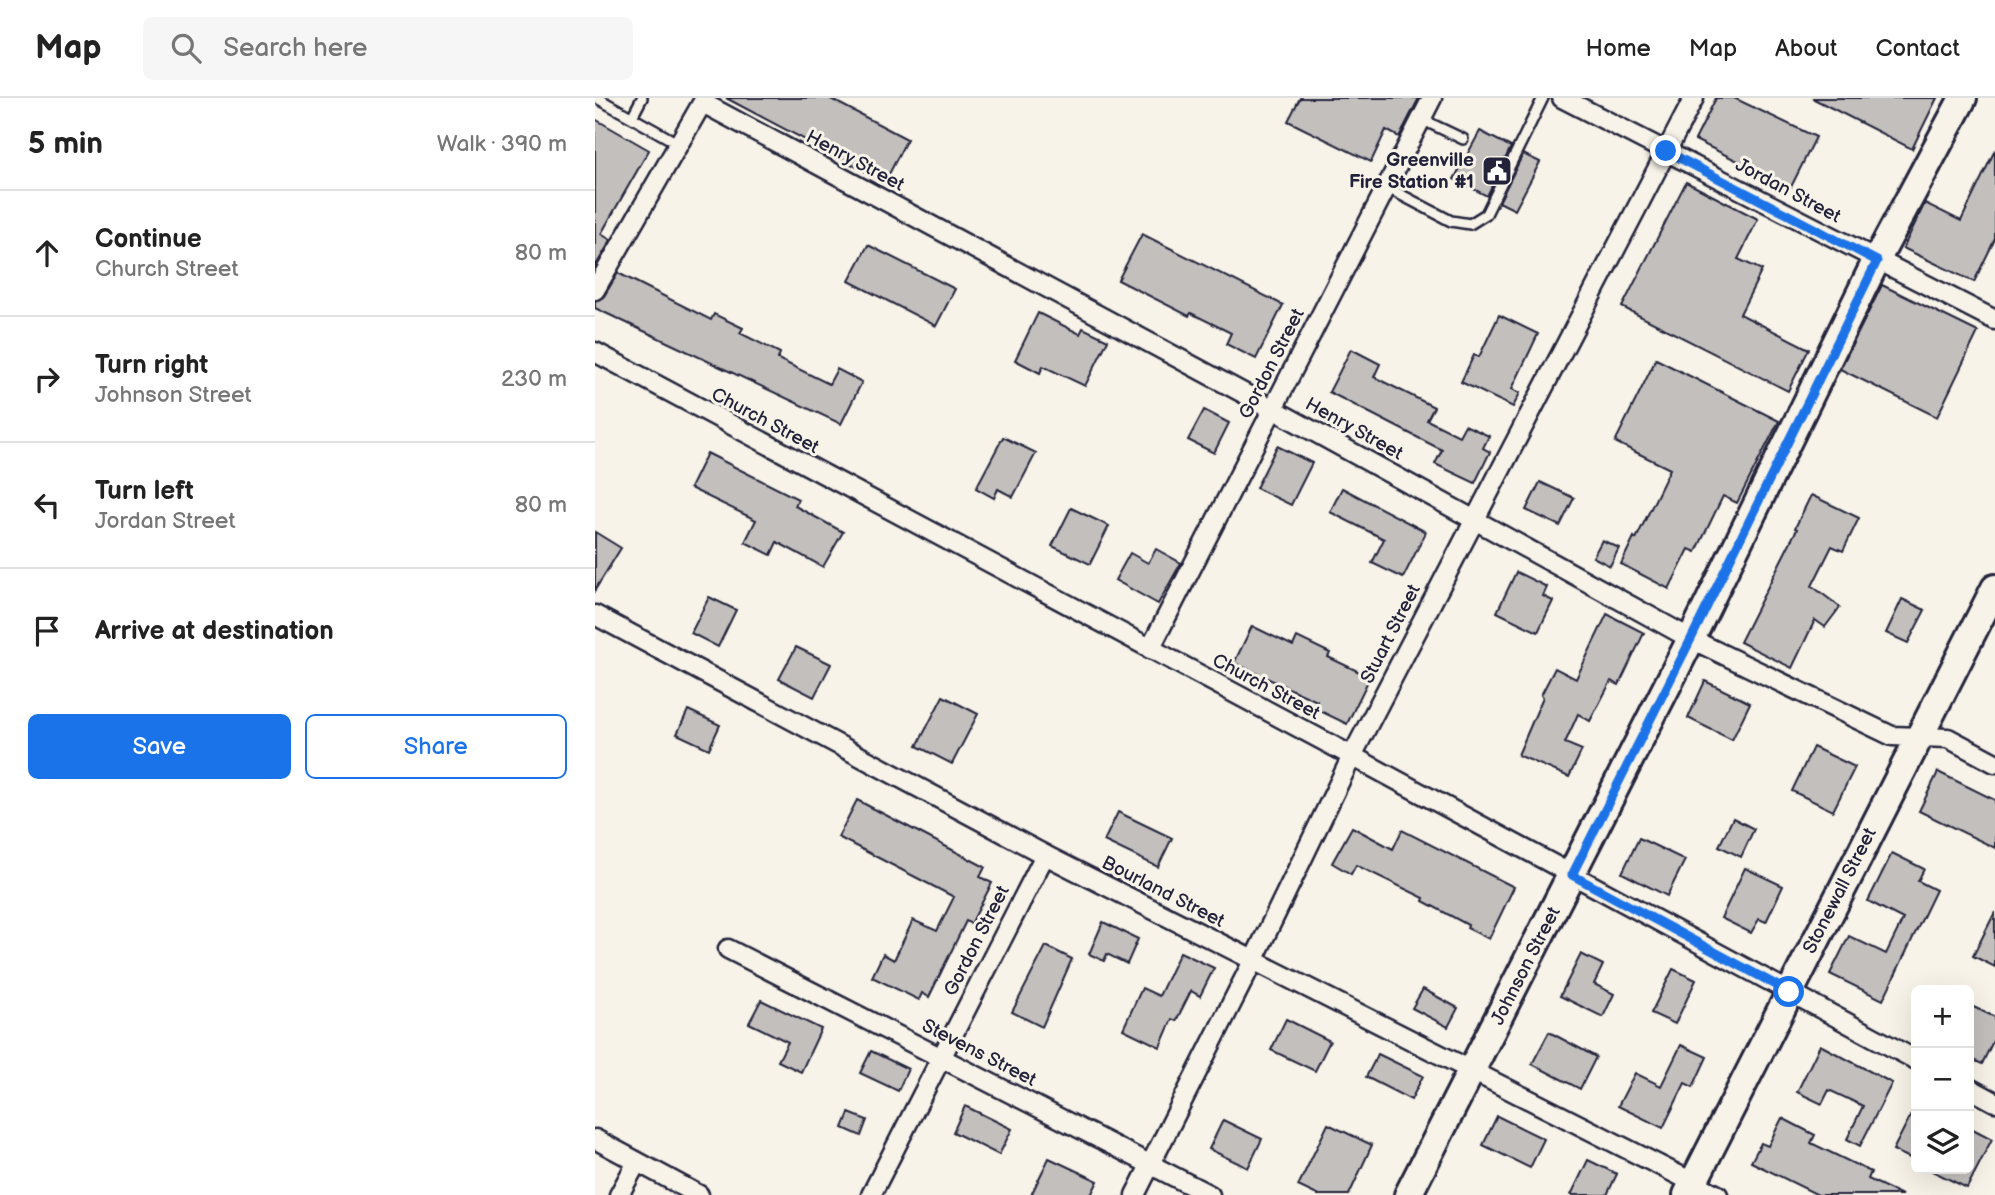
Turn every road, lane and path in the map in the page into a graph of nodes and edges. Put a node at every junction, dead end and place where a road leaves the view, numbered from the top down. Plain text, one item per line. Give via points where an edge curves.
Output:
1 (597, 98) edge
2 (642, 98) edge
3 (1432, 98) edge
4 (1543, 98) edge
5 (1562, 98) edge
6 (1694, 98) edge
7 (1963, 98) edge
8 (704, 100) edge
9 (632, 117) junction
10 (1421, 118) junction
11 (1463, 139) dead end
12 (679, 144) junction
13 (1666, 151) junction
14 (1387, 187) junction
15 (1877, 261) junction
16 (595, 290) edge
17 (1995, 320) edge
18 (595, 352) edge
19 (1273, 409) junction
20 (1474, 518) junction
21 (1995, 588) edge
22 (595, 615) edge
23 (1691, 639) junction
24 (1150, 649) junction
25 (1919, 736) junction
26 (1352, 755) junction
27 (1995, 763) edge
28 (1045, 855) junction
29 (1572, 875) junction
30 (728, 949) dead end
31 (1253, 961) junction
32 (1789, 992) junction
33 (1911, 1057) edge
34 (941, 1058) junction
35 (1472, 1071) junction
36 (1974, 1091) edge
37 (1995, 1102) edge
38 (595, 1139) edge
39 (636, 1162) junction
40 (1150, 1164) junction
41 (1690, 1189) edge
42 (619, 1195) edge
43 (699, 1195) edge
44 (871, 1195) edge
45 (1135, 1195) edge
46 (1210, 1195) edge
47 (1408, 1195) edge
48 (1718, 1195) edge

1 - 9 lane
2 - 9 lane
3 - 10 street, Gordon Street
4 - 14 lane via 1486,214 1469,224 1451,221
5 - 13 street, Jordan Street
6 - 13 street, Stuart Street
7 - 15 main road, Johnson Street
8 - 12 street
8 - 19 street, Henry Street
9 - 12 lane
10 - 11 lane
10 - 14 street, Gordon Street
12 - 16 street
13 - 15 street, Jordan Street
13 - 20 street, Stuart Street
14 - 19 street, Gordon Street
15 - 17 street, Jordan Street
15 - 23 main road, Johnson Street
18 - 24 street, Church Street
19 - 20 street, Henry Street
19 - 24 street, Gordon Street
20 - 23 street, Henry Street
20 - 26 street, Stuart Street
21 - 25 main road, Stonewall Street
22 - 28 street, Bourland Street
23 - 25 street, Henry Street via 1892,736
23 - 29 main road, Johnson Street
24 - 26 street, Church Street
25 - 27 street, Henry Street via 1948,738
25 - 32 main road, Stonewall Street
26 - 29 street, Church Street
26 - 31 street, Stuart Street
28 - 31 street, Bourland Street
28 - 34 street, Gordon Street
29 - 32 street, Church Street
29 - 35 main road, Johnson Street
30 - 34 street, Stevens Street
31 - 35 street, Bourland Street
31 - 40 street, Stuart Street
32 - 33 street, Church Street
32 - 41 main road, Stonewall Street
34 - 40 street, Stevens Street
34 - 44 street, Gordon Street
35 - 41 street, Bourland Street
35 - 47 main road, Johnson Street
36 - 37 street
38 - 39 street
39 - 42 street
39 - 43 street
40 - 45 street, Stuart Street
40 - 46 street, Stevens Street
41 - 48 street, Bourland Street

